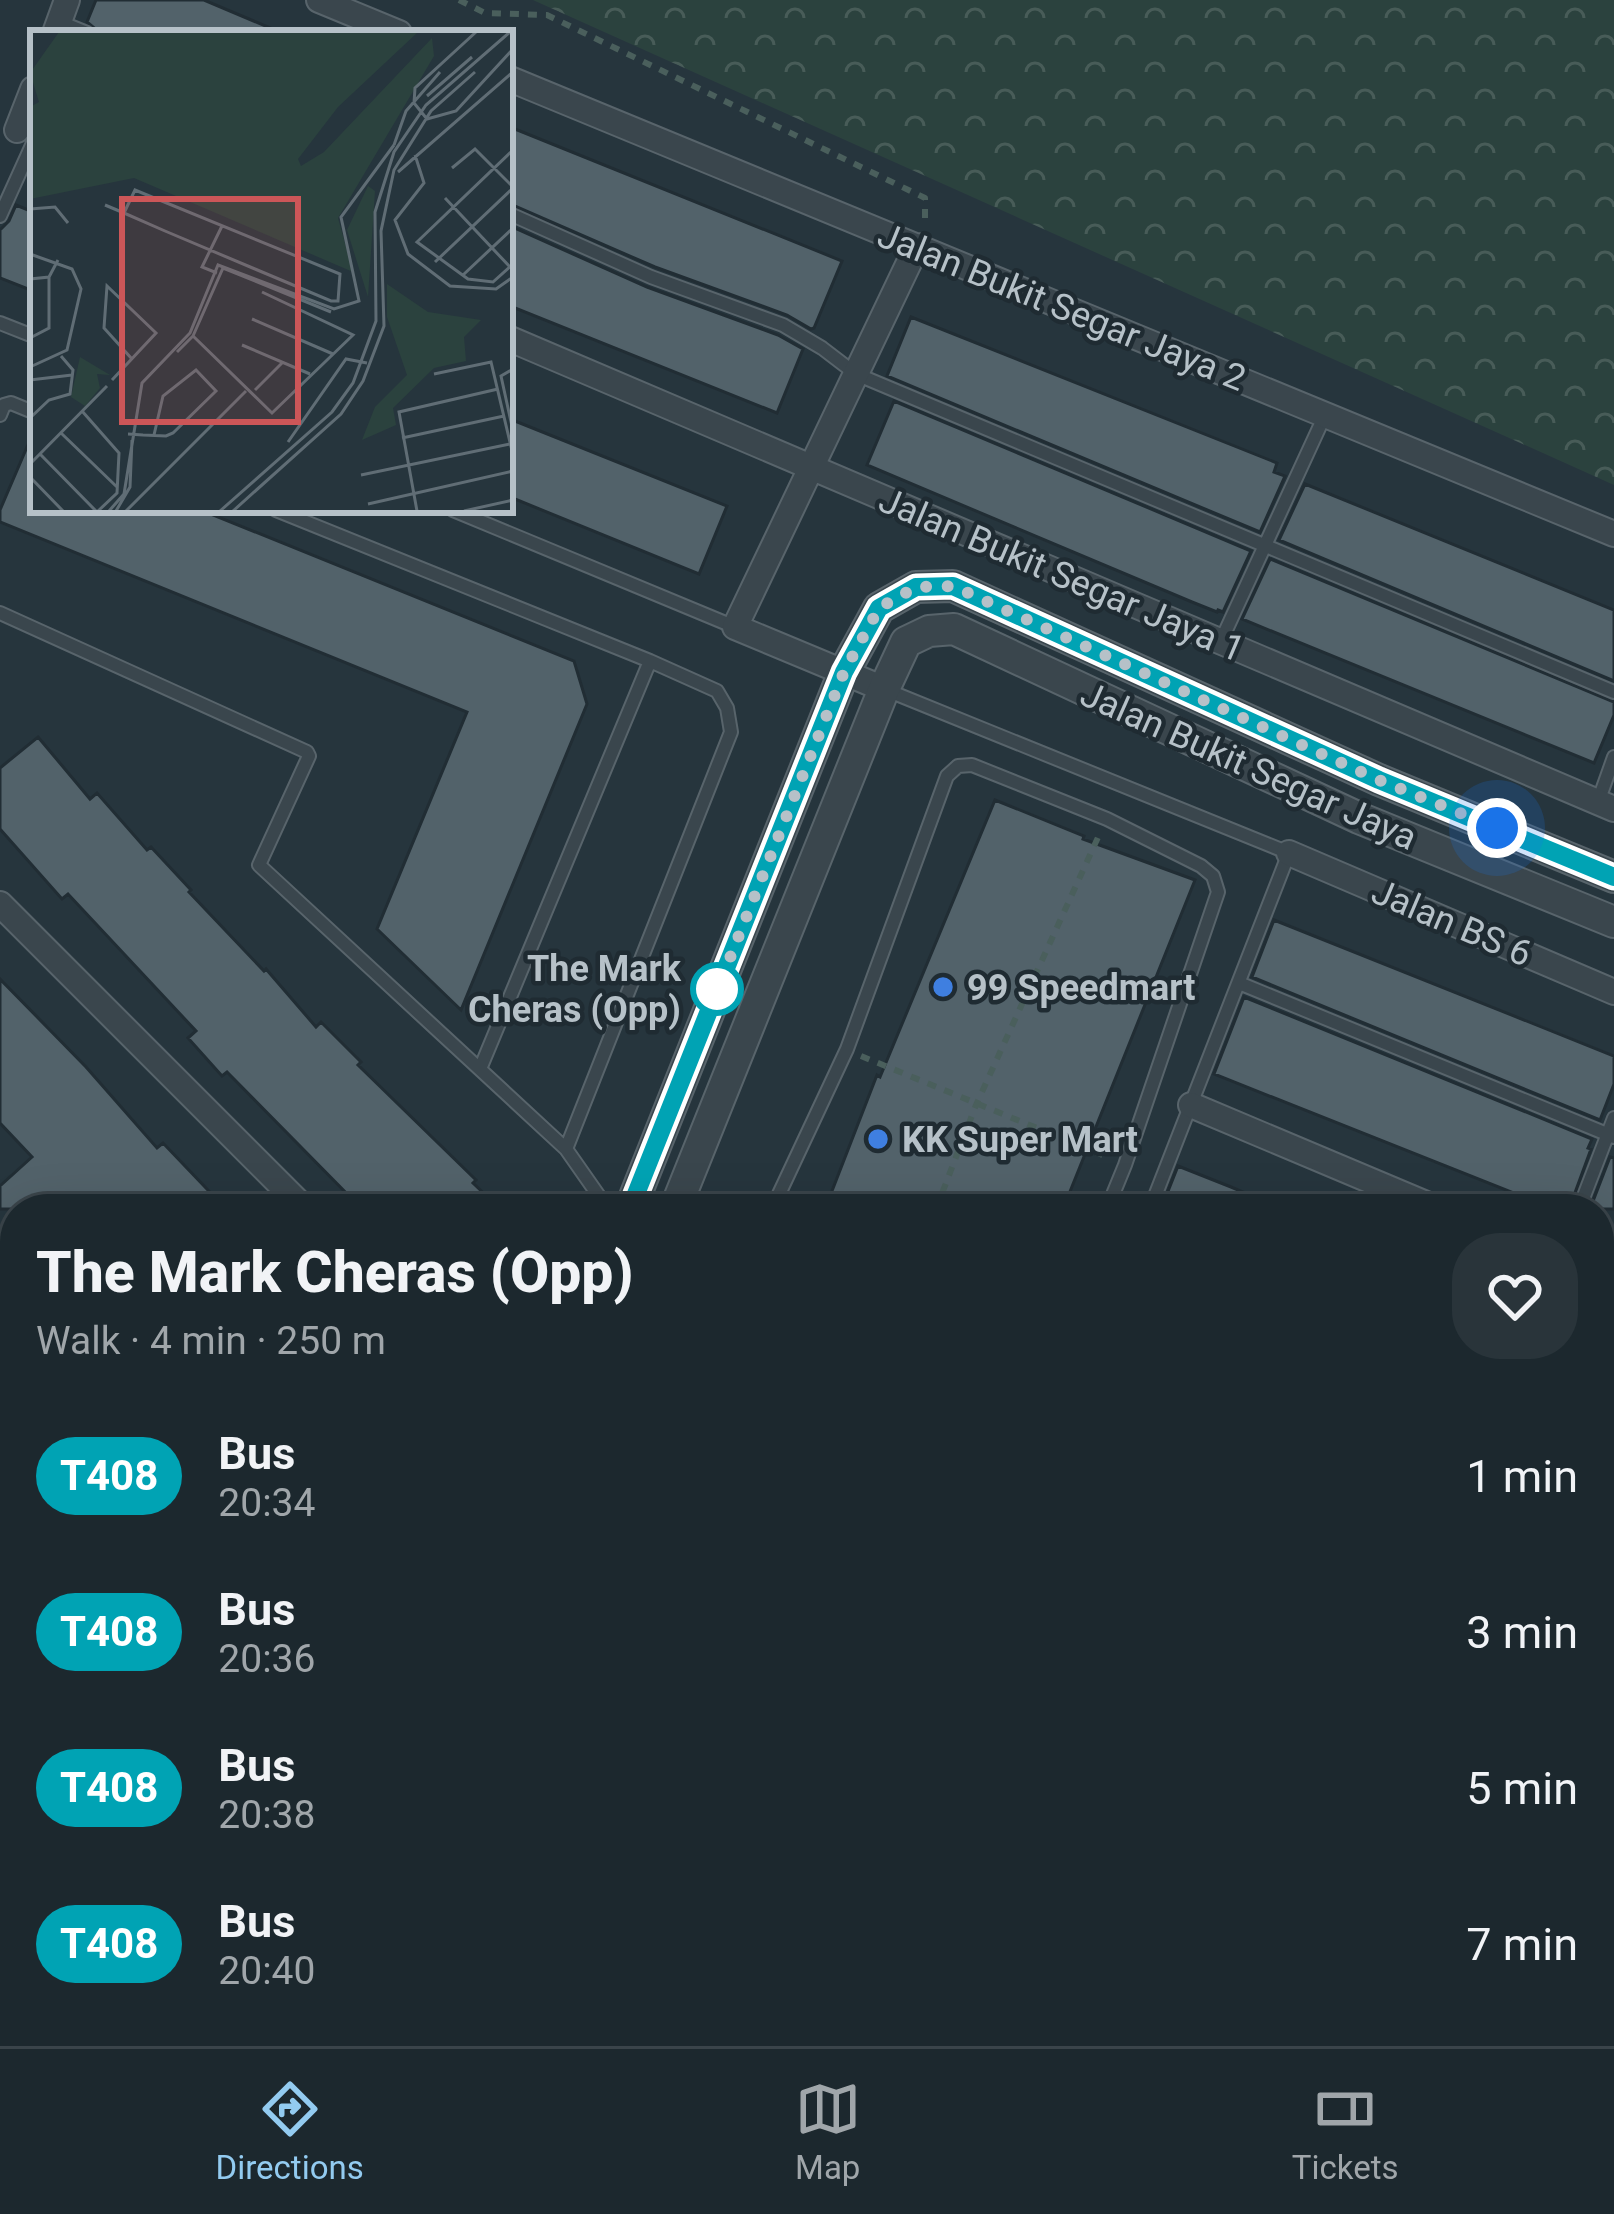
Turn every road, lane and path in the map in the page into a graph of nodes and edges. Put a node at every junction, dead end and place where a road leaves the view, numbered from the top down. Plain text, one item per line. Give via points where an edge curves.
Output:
1 (319, 0) edge
2 (459, 0) edge
3 (392, 30) edge
4 (513, 80) edge
5 (30, 100) edge
6 (21, 133) edge
7 (513, 215) edge
8 (0, 216) edge
9 (917, 246) junction
10 (0, 323) edge
11 (30, 335) edge
12 (513, 340) edge
13 (856, 374) junction
14 (30, 411) edge
15 (0, 415) edge
16 (1325, 415) junction
17 (812, 467) junction
18 (283, 513) edge
19 (459, 513) edge
20 (1614, 534) edge
21 (1264, 547) junction
22 (0, 613) edge
23 (735, 627) junction
24 (1221, 642) junction
25 (650, 661) junction
26 (844, 672) junction
27 (884, 689) junction
28 (1614, 692) edge
29 (1614, 757) edge
30 (1606, 805) edge
31 (1106, 819) junction
32 (1289, 853) junction
33 (1614, 877) edge
34 (0, 904) edge
35 (1614, 922) edge
36 (1239, 983) junction
37 (1614, 992) edge
38 (847, 1049) junction
39 (480, 1069) junction
40 (976, 1105) junction
41 (1191, 1105) junction
42 (1614, 1118) edge
43 (1611, 1136) edge
44 (566, 1149) junction
45 (1125, 1165) junction
46 (287, 1194) edge
47 (598, 1194) edge
48 (635, 1194) edge
49 (681, 1194) edge
50 (779, 1194) edge
51 (942, 1194) edge
52 (1112, 1194) edge
53 (1156, 1194) edge
54 (1402, 1194) edge
55 (1586, 1194) edge

1 - 3 street
2 - 9 path via 485,14 548,15 925,198
4 - 9 street, Jalan Bukit Segar Jaya 2
5 - 6 street
6 - 8 lane
7 - 13 lane via 783,325
9 - 13 street
9 - 16 street, Jalan Bukit Segar Jaya 2
10 - 11 lane
12 - 17 street, Jalan Bukit Segar Jaya 1
13 - 17 street
13 - 21 lane
14 - 15 lane via 11,403
16 - 20 street, Jalan Bukit Segar Jaya 2
16 - 21 lane
17 - 23 street
17 - 24 street, Jalan Bukit Segar Jaya 1
18 - 25 lane
19 - 23 lane
21 - 24 lane
21 - 28 lane
22 - 39 lane via 308,752 259,865
23 - 26 street
24 - 30 street, Jalan Bukit Segar Jaya 1
25 - 39 lane
25 - 44 lane via 717,691 731,732
26 - 27 street
26 - 33 street, Jalan Bukit Segar Jaya via 879,608 916,587 953,586
26 - 48 street
27 - 32 lane
27 - 35 street, Jalan Bukit Segar Jaya via 905,642 954,629 1359,818
27 - 49 street
29 - 30 lane
31 - 38 lane via 958,766 947,776
31 - 40 path
31 - 45 lane via 1201,866 1218,892
32 - 36 lane
32 - 37 street, Jalan BS 6
34 - 46 street
36 - 41 lane
36 - 43 lane
38 - 40 path
38 - 50 lane
39 - 44 lane
40 - 45 path
40 - 51 path
41 - 53 lane
41 - 54 street
42 - 43 lane
43 - 55 lane
44 - 47 lane
45 - 52 lane

